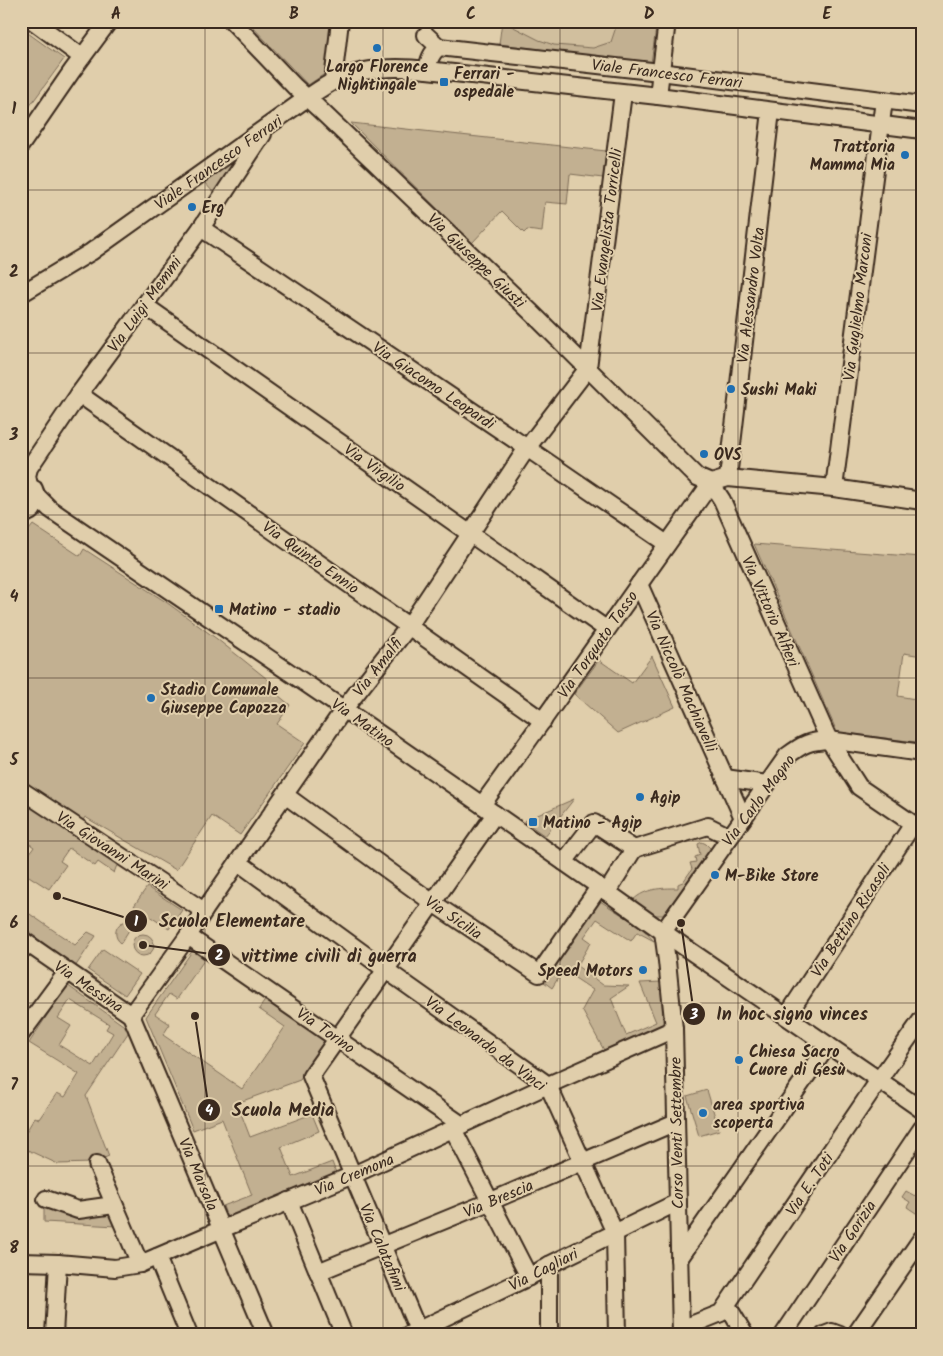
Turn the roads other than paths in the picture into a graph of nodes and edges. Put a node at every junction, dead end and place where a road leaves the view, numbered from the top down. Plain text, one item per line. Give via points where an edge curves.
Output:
1 (33, 21) edge
2 (108, 21) edge
3 (232, 21) edge
4 (340, 21) edge
5 (667, 21) edge
6 (426, 35) dead end
7 (439, 47) junction
8 (82, 57) junction
9 (427, 70) junction
10 (660, 72) junction
11 (333, 81) junction
12 (623, 93) junction
13 (658, 96) junction
14 (307, 98) junction
15 (884, 100) junction
16 (922, 105) edge
17 (771, 111) junction
18 (880, 125) junction
19 (269, 126) junction
20 (922, 130) edge
21 (21, 145) edge
22 (201, 228) junction
23 (21, 294) edge
24 (144, 305) junction
25 (588, 368) junction
26 (79, 394) junction
27 (527, 448) junction
28 (728, 478) junction
29 (711, 483) junction
30 (29, 488) edge
31 (834, 488) junction
32 (922, 501) edge
33 (25, 514) edge
34 (60, 516) junction
35 (470, 533) junction
36 (667, 544) junction
37 (639, 584) junction
38 (408, 626) junction
39 (606, 629) junction
40 (344, 709) junction
41 (543, 721) junction
42 (829, 740) junction
43 (922, 753) edge
44 (725, 778) junction
45 (767, 784) junction
46 (21, 790) edge
47 (285, 795) junction
48 (482, 805) junction
49 (496, 814) junction
50 (743, 818) junction
51 (918, 827) edge
52 (730, 837) junction
53 (634, 849) junction
54 (238, 862) junction
55 (564, 862) junction
56 (603, 889) junction
57 (433, 903) junction
58 (204, 911) junction
59 (663, 932) junction
60 (188, 936) junction
61 (21, 939) edge
62 (386, 970) junction
63 (67, 972) junction
64 (131, 1015) junction
65 (787, 1016) junction
66 (922, 1019) edge
67 (674, 1029) junction
68 (21, 1034) edge
69 (338, 1038) junction
70 (828, 1045) junction
71 (879, 1080) junction
72 (548, 1085) junction
73 (922, 1110) edge
74 (676, 1122) junction
75 (458, 1127) junction
76 (922, 1128) edge
77 (582, 1161) junction
78 (97, 1164) dead end
79 (353, 1175) junction
80 (46, 1199) dead end
81 (289, 1201) junction
82 (489, 1202) junction
83 (678, 1202) junction
84 (114, 1205) junction
85 (222, 1229) junction
86 (614, 1233) junction
87 (922, 1238) edge
88 (383, 1245) junction
89 (157, 1257) junction
90 (679, 1260) junction
91 (21, 1262) edge
92 (58, 1263) junction
93 (140, 1264) junction
94 (549, 1265) junction
95 (318, 1272) junction
96 (529, 1277) junction
97 (727, 1305) junction
98 (681, 1332) edge
99 (416, 1333) edge
100 (54, 1335) edge
101 (189, 1335) edge
102 (266, 1335) edge
103 (344, 1335) edge
104 (549, 1335) edge
105 (617, 1335) edge
106 (745, 1335) edge
107 (783, 1335) edge
108 (824, 1335) edge
109 (840, 1335) edge
110 (855, 1335) edge

1 - 8 street
2 - 8 street
3 - 14 street, Via Giuseppe Giusti
4 - 11 street
5 - 10 street
6 - 7 street
7 - 9 street via 430,56
7 - 10 street, Viale Francesco Ferrari
8 - 21 street
9 - 11 street, Viale Francesco Ferrari via 372,69
9 - 12 street, Viale Francesco Ferrari
10 - 13 street
10 - 15 street, Viale Francesco Ferrari
11 - 14 street, Viale Francesco Ferrari
12 - 13 street, Viale Francesco Ferrari
12 - 25 street, Via Evangelista Torricelli
13 - 17 street, Viale Francesco Ferrari
14 - 19 street, Viale Francesco Ferrari
14 - 25 street, Via Giuseppe Giusti
15 - 16 street, Viale Francesco Ferrari
15 - 18 street, Via Guglielmo Marconi
17 - 18 street, Viale Francesco Ferrari
17 - 28 street, Via Alessandro Volta
18 - 20 street, Viale Francesco Ferrari
18 - 31 street, Via Guglielmo Marconi
19 - 22 street, Via Luigi Memmi
19 - 23 street, Viale Francesco Ferrari via 91,252
22 - 24 street, Via Luigi Memmi
22 - 27 street, Via Giacomo Leopardi
24 - 26 street, Via Luigi Memmi
24 - 35 street, Via Virgilio
25 - 27 street, Via Amalfi
25 - 29 street, Via Giuseppe Giusti via 697,477
26 - 30 street, Via Luigi Memmi via 29,468
26 - 38 street, Via Quinto Ennio
27 - 35 street, Via Amalfi
27 - 36 street, Via Giacomo Leopardi
28 - 29 street
28 - 31 street
29 - 36 street, Via Torquato Tasso
29 - 42 street, Via Vittorio Alfieri via 722,500
30 - 33 street, Via Luigi Memmi via 35,506
30 - 34 street, Via Matino
31 - 32 street
33 - 34 street, Via Matino via 39,512
34 - 40 street, Via Matino
35 - 38 street, Via Amalfi
35 - 39 street, Via Virgilio
36 - 37 street, Via Torquato Tasso
37 - 39 street, Via Torquato Tasso
37 - 44 street, Via Niccolò Machiavelli
38 - 40 street, Via Amalfi
38 - 41 street, Via Quinto Ennio
39 - 41 street, Via Torquato Tasso
40 - 47 street, Via Amalfi
40 - 48 street, Via Matino
41 - 48 street, Via Torquato Tasso
42 - 43 street, Via Carlo Magno
42 - 45 street, Via Carlo Magno via 801,746 787,756
42 - 51 street, Via Vittorio Alfieri via 859,787
44 - 45 street
44 - 50 street, Via Niccolò Machiavelli
45 - 50 street, Via Carlo Magno
46 - 58 street, Via Giovanni Marini
47 - 54 street, Via Amalfi
47 - 57 street, Via Sicilia
48 - 49 street, Via Matino
49 - 55 street, Via Matino
49 - 57 street
50 - 52 street, Via Carlo Magno
51 - 65 street, Via Bettino Ricasoli
52 - 53 street via 708,826
52 - 59 street, Via Carlo Magno
53 - 55 street via 594,823
53 - 56 street
54 - 58 street, Via Amalfi
54 - 62 street, Via Leonardo da Vinci
55 - 56 street, Via Matino
56 - 57 street, Via Sicilia via 539,974
56 - 59 street, Via Matino
57 - 62 street
58 - 60 street, Via Amalfi
59 - 65 street, Via Matino
59 - 67 street, Corso Venti Settembre
60 - 64 street, Via Amalfi
60 - 69 street, Via Torino
61 - 63 street, Via Messina
62 - 69 street
62 - 72 street, Via Leonardo da Vinci
63 - 64 street, Via Messina
63 - 68 street
64 - 85 street, Via Marsala
65 - 70 street, Via Matino
66 - 71 street, Via E. Toti
67 - 72 street, Via Cremona
67 - 74 street, Corso Venti Settembre
69 - 75 street, Via Torino
69 - 79 street, Via Calatafimi via 311,1076
70 - 71 street, Via Matino
70 - 90 street
71 - 73 street, Via Matino
71 - 97 street, Via E. Toti
72 - 75 street, Via Cremona
72 - 77 street, Via Leonardo da Vinci
74 - 77 street, Via Brescia
74 - 83 street, Corso Venti Settembre
75 - 79 street, Via Cremona
75 - 82 street, Via Torino
76 - 107 street, Via Gorizia
77 - 82 street, Via Brescia
77 - 86 street, Via Leonardo da Vinci
78 - 84 street
79 - 81 street, Via Cremona
79 - 88 street, Via Calatafimi
80 - 84 street via 78,1210
81 - 85 street, Via Cremona
81 - 95 street
82 - 88 street, Via Brescia
82 - 96 street, Via Torino
83 - 86 street, Via Cagliari
83 - 90 street, Corso Venti Settembre
84 - 93 street
85 - 89 street, Via Cremona
85 - 102 street, Via Marsala
86 - 94 street, Via Cagliari
86 - 105 street, Via Leonardo da Vinci
87 - 110 street
88 - 95 street, Via Brescia
88 - 99 street, Via Calatafimi
89 - 93 street, Via Cremona
89 - 101 street
90 - 98 street, Corso Venti Settembre
91 - 92 street, Via Cremona
92 - 93 street, Via Cremona via 115,1268
92 - 100 street
94 - 96 street, Via Cagliari
94 - 104 street
95 - 103 street
96 - 99 street, Via Cagliari
97 - 98 street, Via E. Toti via 721,1313
97 - 106 street
108 - 109 street via 832,1332

